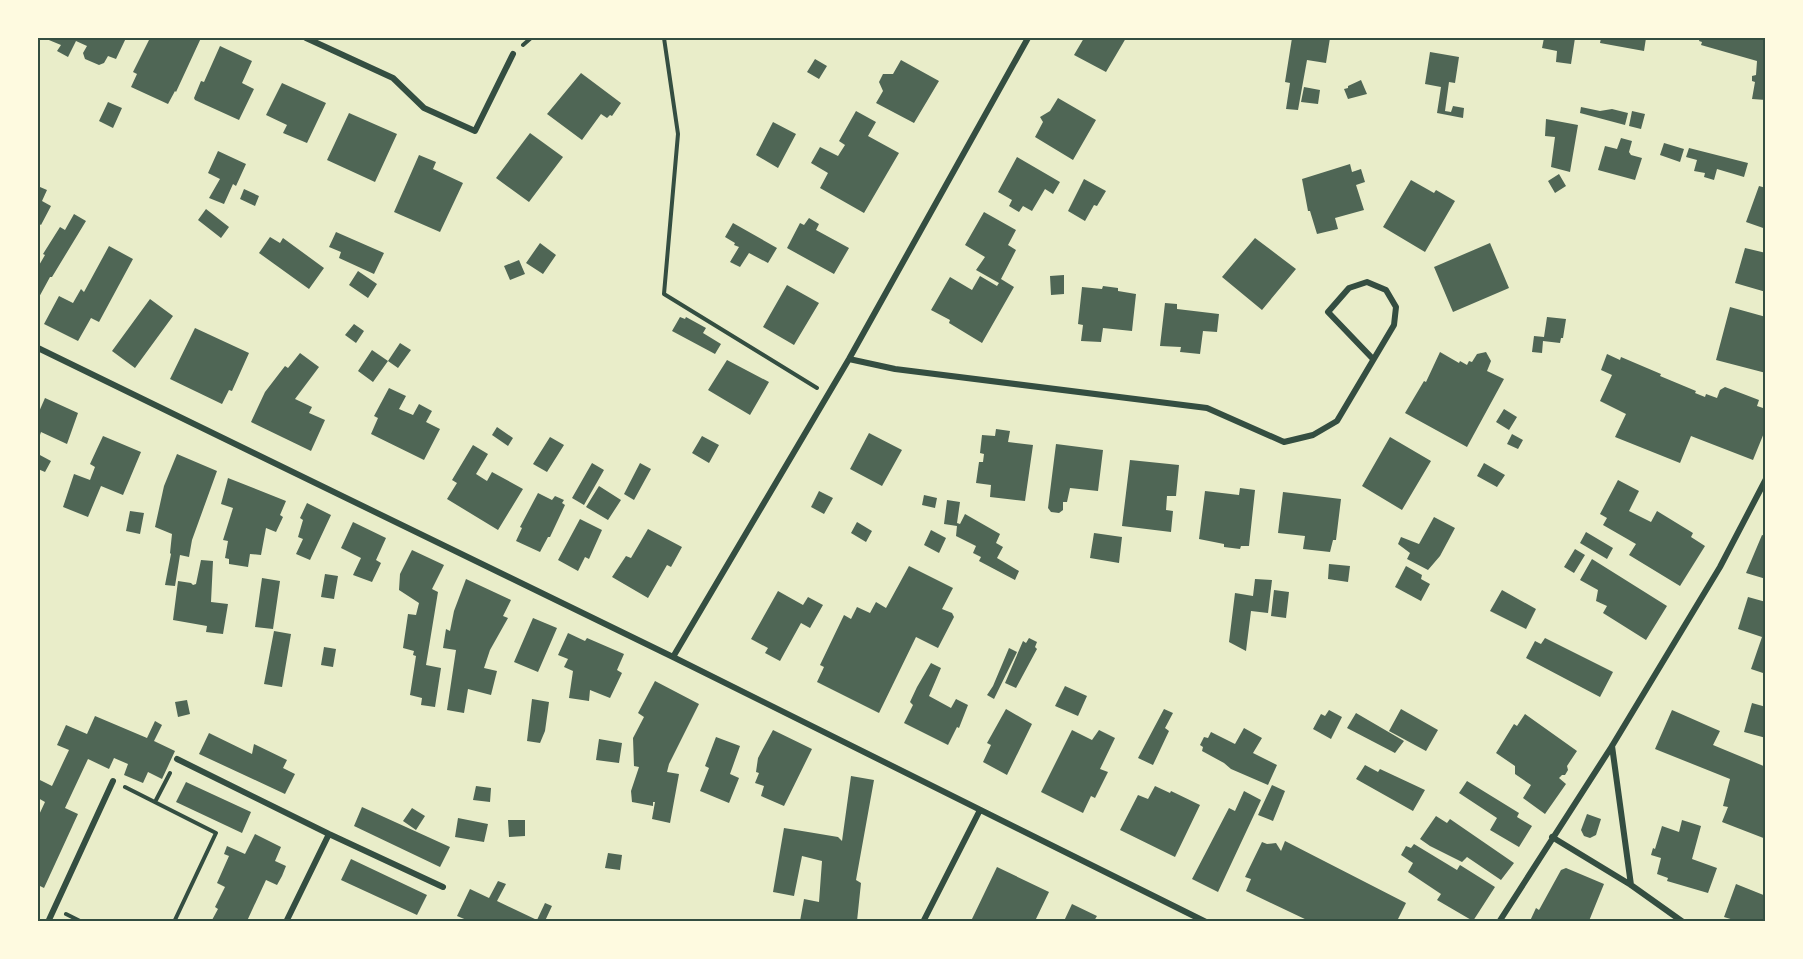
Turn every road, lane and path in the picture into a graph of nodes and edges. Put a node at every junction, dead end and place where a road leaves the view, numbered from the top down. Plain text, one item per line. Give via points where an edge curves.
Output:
1 (306, 38) edge
2 (664, 38) edge
3 (1028, 38) edge
4 (513, 54) dead end
5 (38, 348) edge
6 (849, 359) junction
7 (1373, 359) junction
8 (828, 395) junction
9 (1766, 479) edge
10 (673, 657) junction
11 (1612, 746) junction
12 (177, 759) joint
13 (113, 781) joint
14 (155, 802) junction
15 (980, 810) junction
16 (328, 834) junction
17 (1552, 837) junction
18 (1630, 885) junction
19 (443, 887) dead end
20 (48, 921) edge
21 (174, 921) edge
22 (286, 921) edge
23 (923, 921) edge
24 (1206, 921) edge
25 (1498, 921) edge
26 (1683, 921) edge

1 - 4 street via 393,78 424,108 475,131
2 - 8 path via 678,134 664,294
3 - 6 street
5 - 10 street
6 - 7 street via 895,369 1207,408 1284,442 1313,435 1337,421
6 - 8 street
7 - 7 street via 1394,325 1396,307 1386,290 1367,282 1349,288 1328,312
8 - 10 street
9 - 11 street via 1720,567
10 - 15 street
11 - 17 street
11 - 18 street
12 - 14 path
12 - 16 street
13 - 14 path
13 - 20 street
14 - 21 path via 216,833
15 - 23 street
15 - 24 street
16 - 19 street
16 - 22 street
17 - 18 street
17 - 25 street
18 - 26 street

